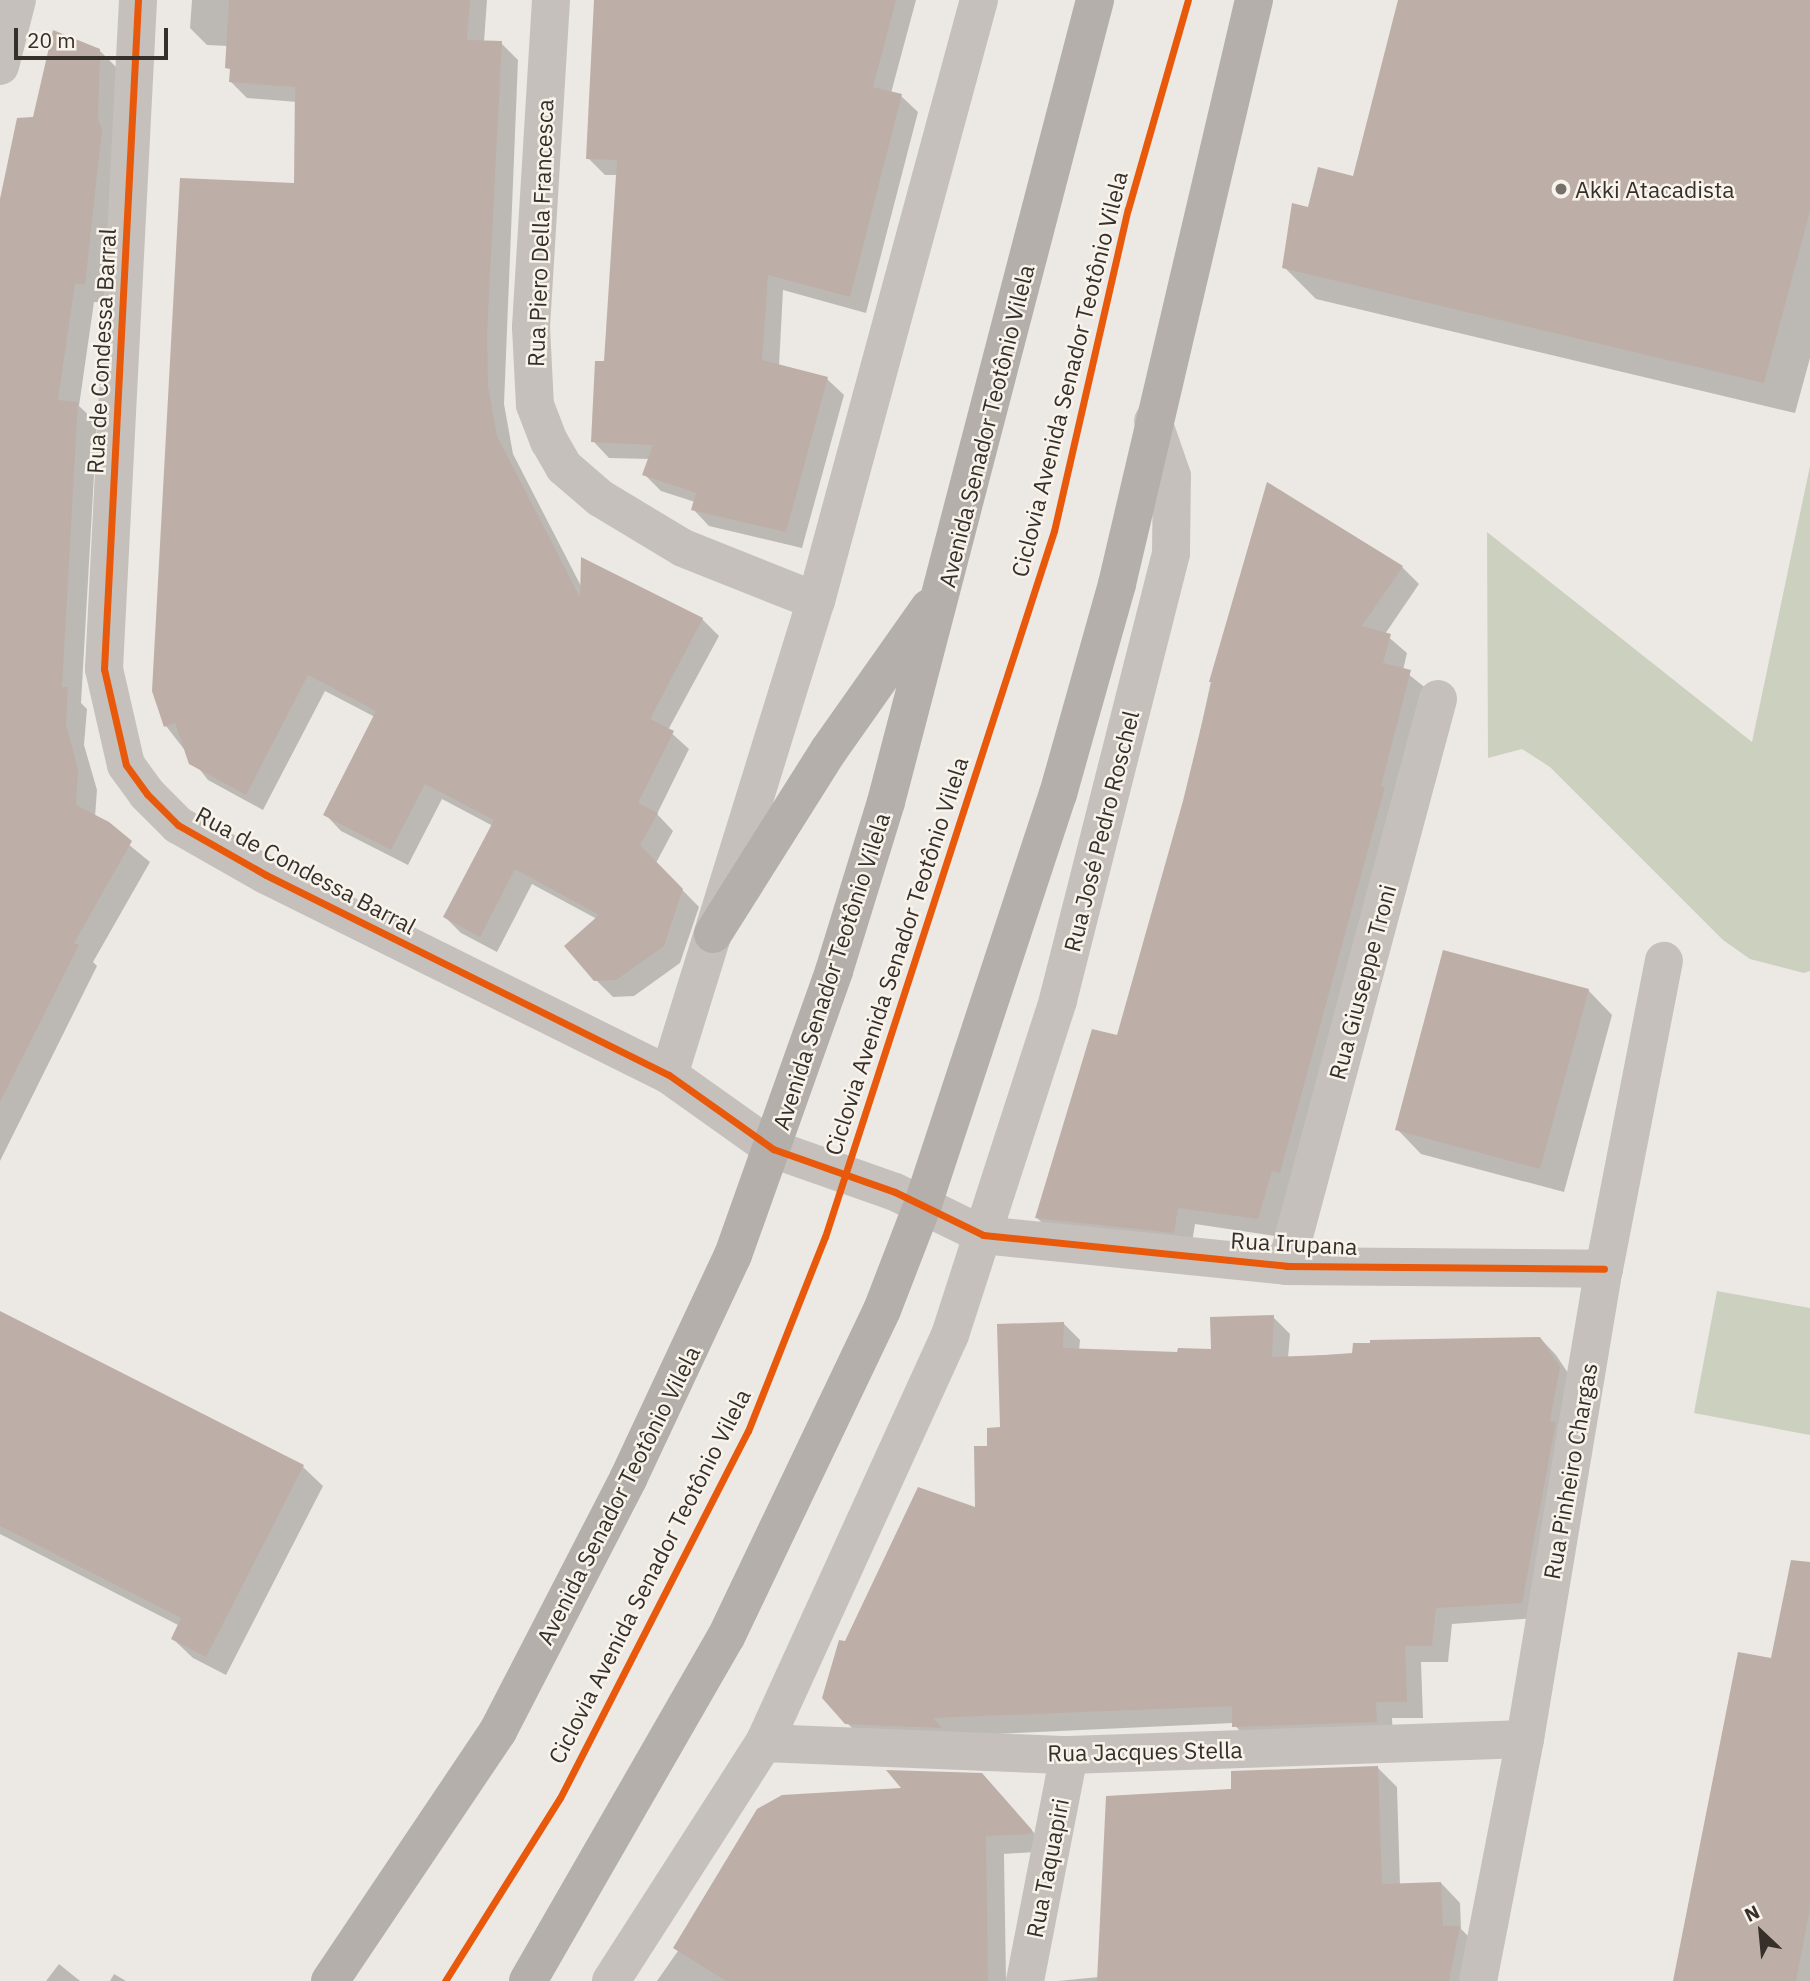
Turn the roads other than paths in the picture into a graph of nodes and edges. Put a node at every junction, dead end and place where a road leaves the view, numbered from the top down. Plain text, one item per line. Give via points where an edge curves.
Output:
1 (17, 0) edge
2 (138, 0) edge
3 (551, 0) edge
4 (979, 0) edge
5 (1096, 0) edge
6 (1254, 0) edge
7 (0, 66) edge
8 (1153, 421) junction
9 (946, 583) junction
10 (816, 601) junction
11 (1438, 699) dead end
12 (713, 934) junction
13 (1664, 961) dead end
14 (669, 1075) junction
15 (774, 1149) junction
16 (923, 1203) junction
17 (983, 1235) junction
18 (1286, 1266) junction
19 (1604, 1269) junction
20 (1525, 1739) junction
21 (764, 1744) junction
22 (1069, 1755) junction
23 (330, 1981) edge
24 (528, 1981) edge
25 (611, 1981) edge
26 (1025, 1981) edge
27 (1478, 1981) edge

1 - 7 street
2 - 14 street, Rua de Condessa Barral via 104,668 126,765 146,794 189,831 513,1000
3 - 10 street, Rua Piero Della Francesca via 531,327 535,405 549,441 564,467 600,498 683,548
4 - 10 street
5 - 9 main road, Avenida Senador Teotônio Vilela
6 - 8 main road via 1203,229
8 - 16 main road via 1117,584 1058,794
8 - 17 street, Rua José Pedro Roschel via 1172,476 1171,553 1058,999
9 - 12 main road via 829,750
9 - 15 main road, Avenida Senador Teotônio Vilela via 878,828
10 - 12 street
11 - 18 street, Rua Giuseppe Troni
12 - 14 street
13 - 19 street, Rua Pinheiro Chargas
14 - 15 street, Rua de Condessa Barral
15 - 16 street, Rua de Condessa Barral
15 - 23 main road, Avenida Senador Teotônio Vilela via 690,1354 498,1731
16 - 17 street, Rua de Condessa Barral
16 - 24 main road via 882,1310 726,1637
17 - 18 street, Rua Irupana
17 - 21 street via 950,1335
18 - 19 street, Rua Irupana
19 - 20 street, Rua Pinheiro Chargas
20 - 22 street, Rua Jacques Stella
20 - 27 street, Rua Pinheiro Chargas
21 - 22 street, Rua Jacques Stella
21 - 25 street
22 - 26 street, Rua Taquapiri

